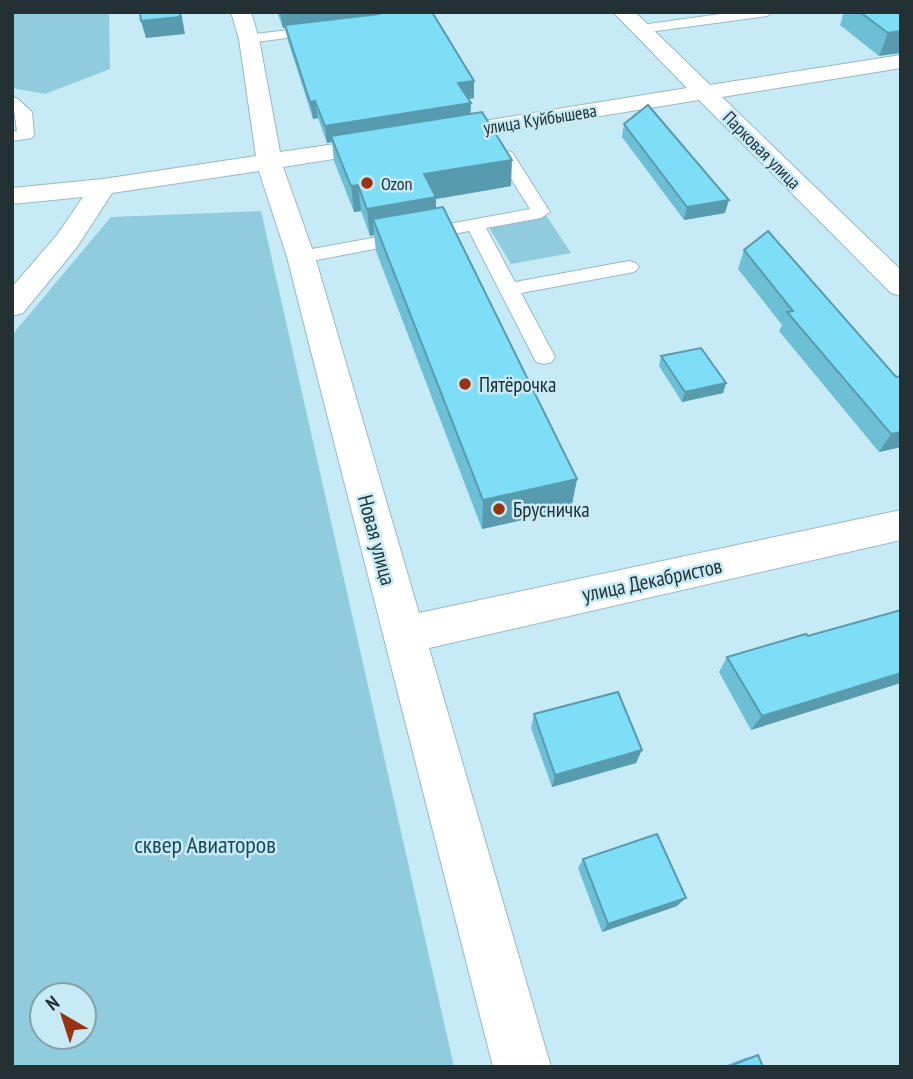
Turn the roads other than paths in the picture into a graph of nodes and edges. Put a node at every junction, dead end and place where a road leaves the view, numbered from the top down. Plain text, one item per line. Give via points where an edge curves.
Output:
1 (767, 12) edge
2 (632, 21) edge
3 (245, 25) edge
4 (337, 28) edge
5 (901, 61) edge
6 (703, 92) junction
7 (12, 102) edge
8 (12, 136) edge
9 (506, 156) edge
10 (269, 162) junction
11 (103, 187) junction
12 (12, 196) edge
13 (474, 223) junction
14 (301, 257) junction
15 (629, 267) dead end
16 (901, 287) edge
17 (509, 289) junction
18 (12, 306) edge
19 (544, 357) dead end
20 (901, 525) edge
21 (402, 635) junction
22 (522, 1067) edge

1 - 2 lane
2 - 6 street, Парковая улица
3 - 4 lane
3 - 10 street, Новая улица
5 - 6 street, улица Куйбышева
6 - 10 street, улица Куйбышева
6 - 16 street, Парковая улица
7 - 8 lane via 24,111 26,135
9 - 13 lane via 541,212
10 - 11 street, улица Куйбышева
10 - 14 street, Новая улица
11 - 12 street, улица Куйбышева
11 - 18 street via 68,241
13 - 14 lane
13 - 17 lane
14 - 21 street, Новая улица
15 - 17 lane
17 - 19 lane
20 - 21 street, улица Декабристов
21 - 22 street, Новая улица

